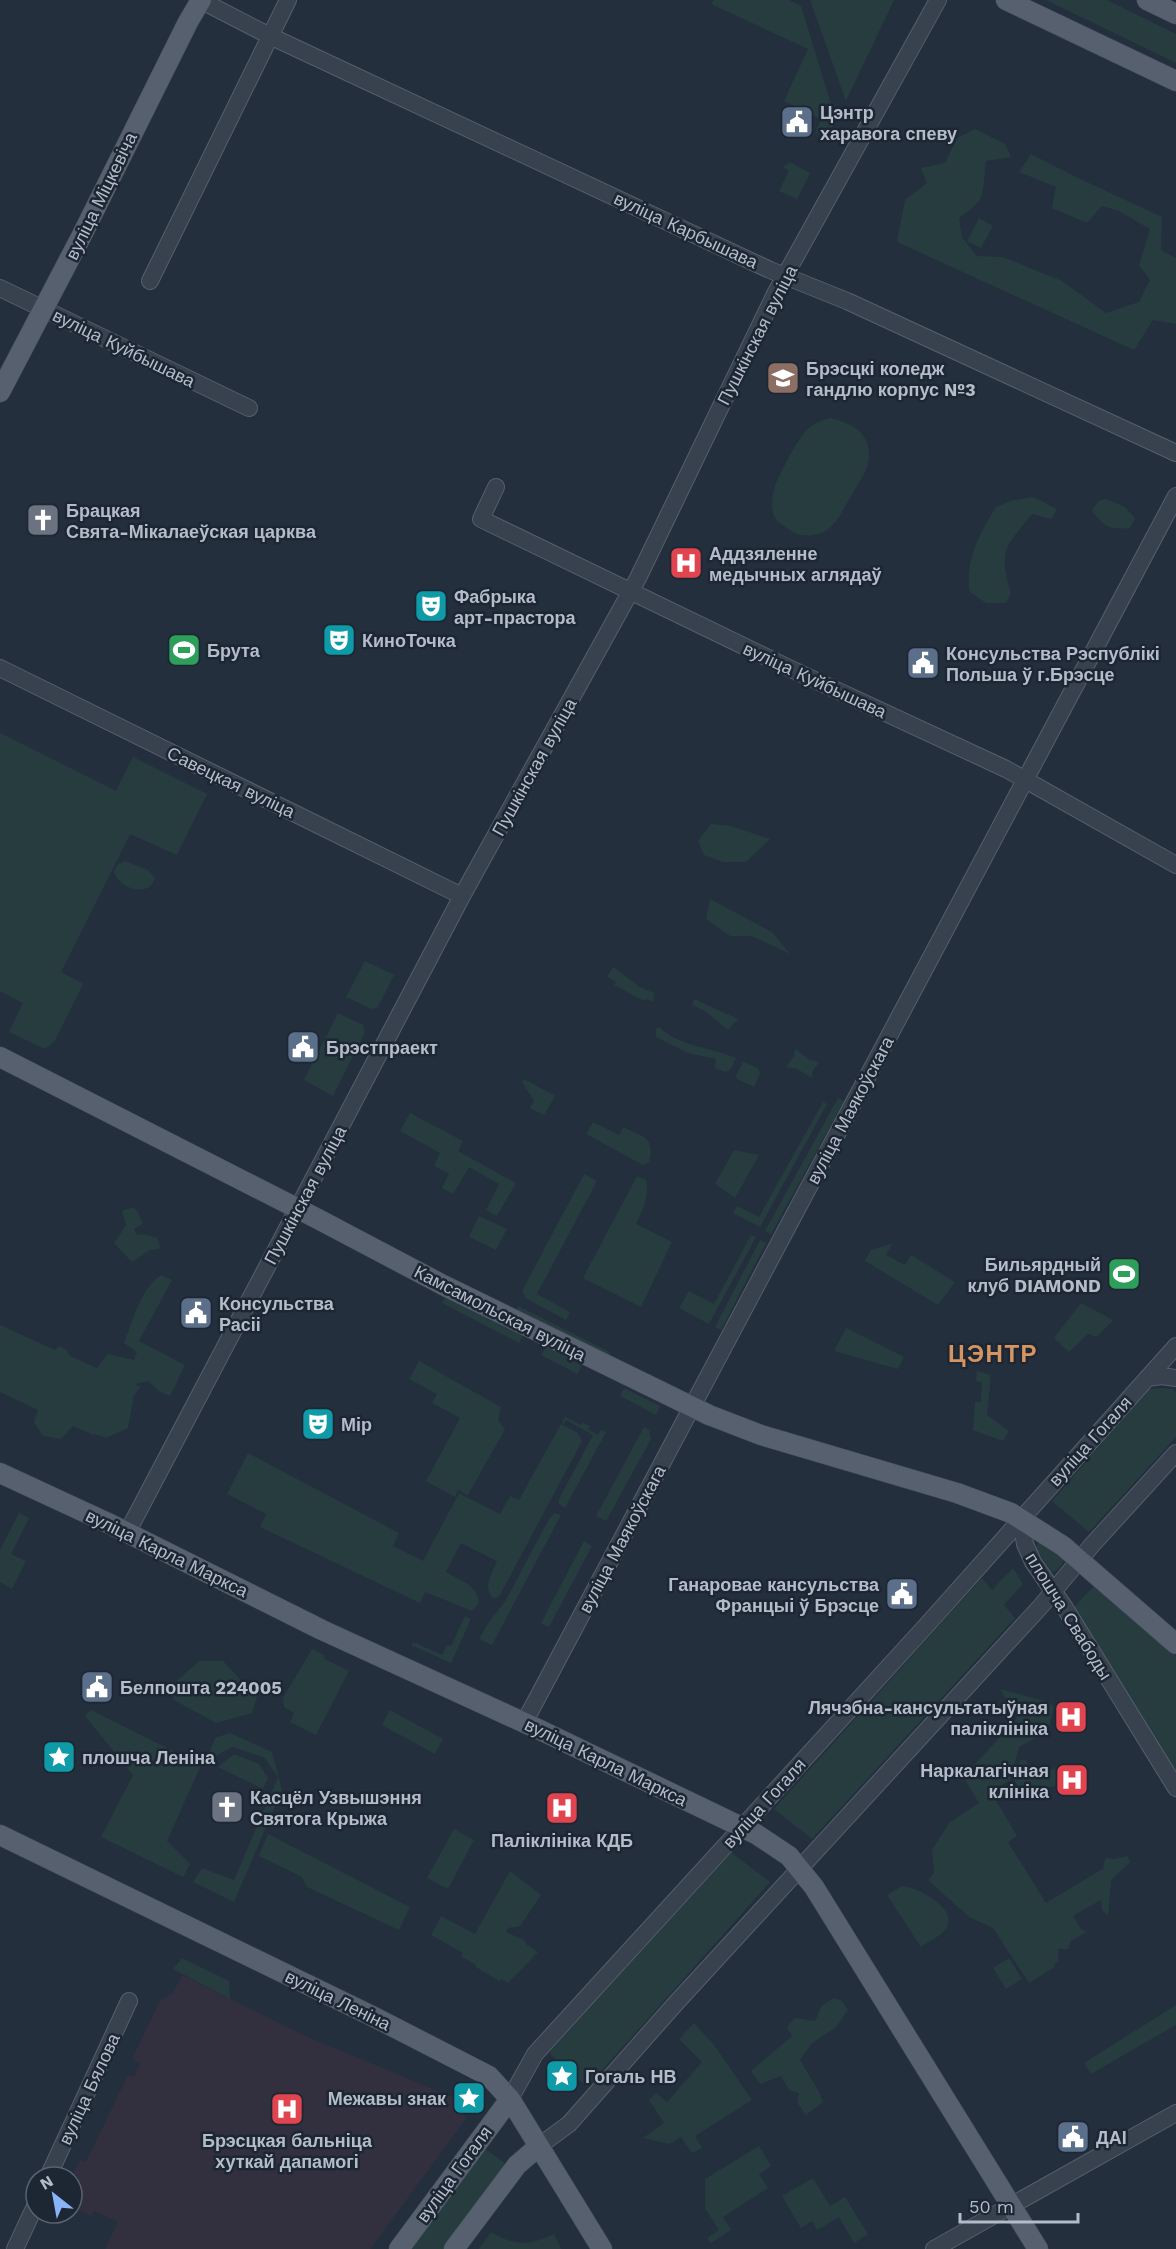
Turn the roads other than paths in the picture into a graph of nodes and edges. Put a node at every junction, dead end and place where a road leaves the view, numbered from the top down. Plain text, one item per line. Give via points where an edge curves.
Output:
1 (201, 0) edge
2 (288, 0) edge
3 (938, 0) edge
4 (1006, 0) edge
5 (1147, 0) edge
6 (1176, 14) edge
7 (270, 36) junction
8 (1176, 81) edge
9 (786, 276) junction
10 (150, 281) dead end
11 (0, 288) edge
12 (43, 308) junction
13 (0, 392) edge
14 (249, 408) dead end
15 (1176, 453) edge
16 (496, 487) dead end
17 (1176, 496) edge
18 (630, 591) junction
19 (0, 668) edge
20 (1026, 780) junction
21 (1176, 865) edge
22 (462, 896) junction
23 (0, 1057) edge
24 (298, 1209) junction
25 (1176, 1346) edge
26 (1147, 1378) junction
27 (1176, 1378) edge
28 (692, 1408) junction
29 (1176, 1453) edge
30 (0, 1473) edge
31 (1021, 1519) junction
32 (128, 1533) junction
33 (1080, 1560) junction
34 (1053, 1591) junction
35 (1176, 1644) edge
36 (524, 1723) junction
37 (1176, 1788) edge
38 (742, 1827) junction
39 (0, 1835) edge
40 (800, 1869) junction
41 (129, 2001) dead end
42 (510, 2099) junction
43 (1176, 2113) edge
44 (538, 2146) junction
45 (54, 2165) edge
46 (1012, 2206) junction
47 (26, 2225) edge
48 (0, 2243) edge
49 (14, 2249) edge
50 (399, 2249) edge
51 (454, 2249) edge
52 (602, 2249) edge
53 (934, 2249) edge
54 (1038, 2249) edge

1 - 7 street, вуліца Карбышава
1 - 12 main road, вуліца Міцкевіча
2 - 7 street
3 - 9 street, Пушкінская вуліца
4 - 8 main road
5 - 6 main road
7 - 9 street, вуліца Карбышава
7 - 10 street
9 - 15 street, вуліца Карбышава
9 - 18 street, Пушкінская вуліца
11 - 12 street, вуліца Куйбышава
12 - 13 main road, вуліца Міцкевіча
12 - 14 street, вуліца Куйбышава
16 - 18 street, вуліца Куйбышава via 481,519
17 - 20 street, вуліца Маякоўскага
18 - 20 street, вуліца Куйбышава
18 - 22 street, Пушкінская вуліца
19 - 22 street, Савецкая вуліца
20 - 21 street, вуліца Куйбышава
20 - 28 street, вуліца Маякоўскага
22 - 24 street, Пушкінская вуліца
23 - 24 main road, Камсамольская вуліца
24 - 28 main road, Камсамольская вуліца
24 - 32 street, Пушкінская вуліца
25 - 26 street, вуліца Гогаля
26 - 27 street
26 - 31 street, вуліца Гогаля
28 - 31 main road, Камсамольская вуліца via 755,1433 985,1502
28 - 36 street, вуліца Маякоўскага
29 - 33 street
30 - 32 main road, вуліца Карла Маркса
31 - 33 main road, плошча Свабоды
31 - 34 street, плошча Свабоды via 1029,1553
31 - 38 street, вуліца Гогаля
32 - 36 main road, вуліца Карла Маркса via 322,1630
33 - 34 street
33 - 35 main road, плошча Свабоды
34 - 37 street, плошча Свабоды
34 - 40 street
36 - 38 main road, вуліца Карла Маркса
38 - 40 main road, вуліца Карла Маркса via 775,1845
38 - 42 street, вуліца Гогаля via 535,2054
39 - 42 main road, вуліца Леніна via 484,2073
40 - 44 street via 569,2124
40 - 46 main road, вуліца Карла Маркса
41 - 45 street, вуліца Бялова
42 - 44 main road, вуліца Леніна
42 - 50 main road, вуліца Гогаля
43 - 46 street
44 - 51 main road via 517,2165
44 - 52 main road, вуліца Леніна
46 - 53 street
46 - 54 main road, вуліца Карла Маркса
47 - 49 street
48 - 49 street

